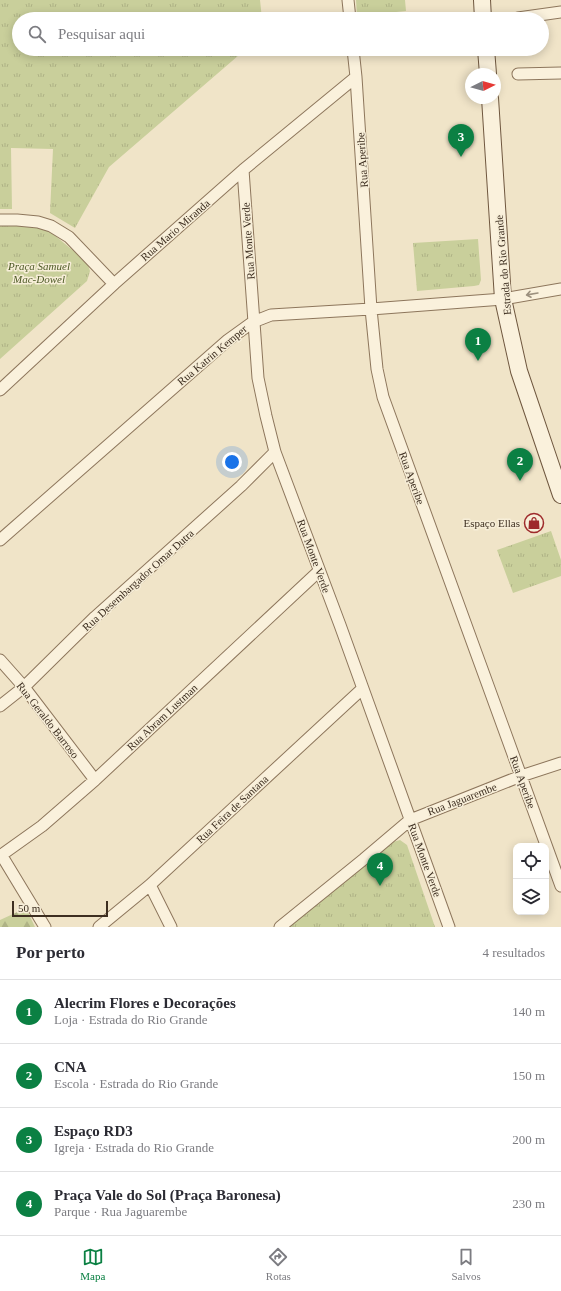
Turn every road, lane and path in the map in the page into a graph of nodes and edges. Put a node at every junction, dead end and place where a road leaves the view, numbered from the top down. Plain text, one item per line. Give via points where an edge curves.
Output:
1 (348, 0) edge
2 (482, 0) edge
3 (349, 12) edge
4 (483, 12) edge
5 (561, 12) edge
6 (549, 14) edge
7 (354, 56) edge
8 (487, 56) edge
9 (488, 68) edge
10 (561, 73) edge
11 (518, 74) dead end
12 (356, 77) junction
13 (490, 104) edge
14 (243, 170) junction
15 (0, 220) edge
16 (114, 284) junction
17 (561, 289) edge
18 (504, 299) junction
19 (371, 309) junction
20 (253, 322) junction
21 (0, 390) edge
22 (275, 452) junction
23 (561, 495) edge
24 (0, 540) edge
25 (319, 571) junction
26 (0, 660) edge
27 (24, 687) junction
28 (362, 689) junction
29 (0, 706) edge
30 (561, 763) edge
31 (521, 776) junction
32 (95, 780) junction
33 (410, 820) junction
34 (1, 856) edge
35 (150, 885) junction
36 (561, 886) edge
37 (45, 927) edge
38 (99, 927) edge
39 (171, 927) edge
40 (280, 927) edge
41 (449, 927) edge

1 - 3 street
2 - 4 main road
5 - 6 street
7 - 12 street, Rua Aperibe
8 - 9 main road
10 - 11 street
12 - 14 street, Rua Mario Miranda
12 - 19 street, Rua Aperibe
13 - 18 main road, Estrada do Rio Grande
14 - 16 street, Rua Mario Miranda
14 - 20 street, Rua Monte Verde
15 - 16 street via 38,222 51,226 69,237
16 - 21 street, Rua Mario Miranda
17 -> 18 street, Rua Katrin Kemper
18 - 19 street, Rua Katrin Kemper
18 - 23 main road, Estrada do Rio Grande via 519,371
19 - 20 street, Rua Katrin Kemper via 271,315
19 - 31 street, Rua Aperibe via 377,369 383,397
20 - 22 street, Rua Monte Verde via 258,378
20 - 24 street, Rua Katrin Kemper via 228,340
22 - 25 street, Rua Monte Verde
22 - 27 street, Rua Desembargador Omar Dutra
25 - 28 street, Rua Monte Verde
25 - 32 street, Rua Abram Lustman
26 - 27 street, Rua Geraldo Barroso
27 - 29 street, Rua Desembargador Omar Dutra
27 - 32 street, Rua Geraldo Barroso
28 - 33 street, Rua Monte Verde
28 - 35 street, Rua Feira de Santana
30 - 31 street, Rua Jaguarembe
31 - 33 street, Rua Jaguarembe
31 - 36 street, Rua Aperibe
32 - 34 street, Rua Abram Lustman via 42,826
33 - 40 street, Rua Jaguarembe
33 - 41 street, Rua Monte Verde
34 - 37 street
35 - 38 street, Rua Feira de Santana
35 - 39 street

